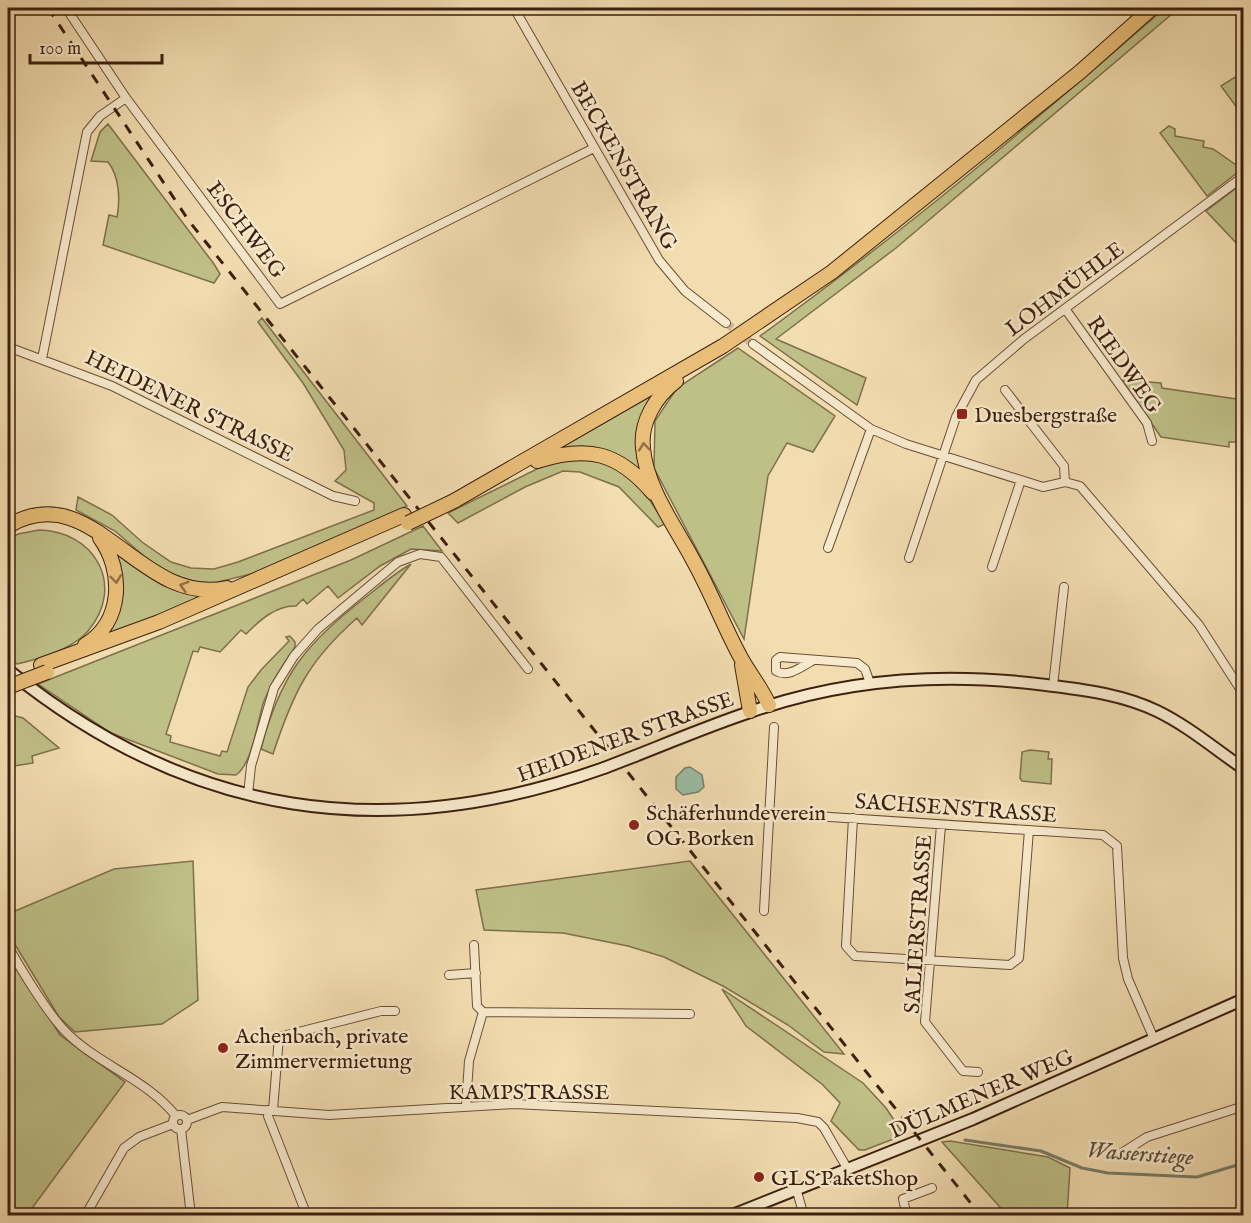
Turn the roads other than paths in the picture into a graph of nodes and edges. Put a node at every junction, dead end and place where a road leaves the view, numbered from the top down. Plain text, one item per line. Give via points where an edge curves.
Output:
1 (66, 8) edge
2 (514, 8) edge
3 (1141, 8) edge
4 (1152, 8) edge
5 (126, 98) junction
6 (594, 148) junction
7 (1244, 176) edge
8 (1066, 310) junction
9 (726, 323) tunnel mouth
10 (753, 344) tunnel mouth
11 (723, 346) junction
12 (8, 347) edge
13 (42, 359) junction
14 (1005, 390) dead end
15 (871, 429) junction
16 (1152, 441) dead end
17 (942, 456) junction
18 (510, 470) junction
19 (1021, 480) junction
20 (1065, 482) junction
21 (452, 497) junction
22 (355, 501) dead end
23 (661, 502) junction
24 (406, 519) junction
25 (8, 526) edge
26 (92, 527) junction
27 (828, 548) dead end
28 (909, 558) dead end
29 (992, 567) dead end
30 (261, 578) junction
31 (1064, 587) dead end
32 (741, 657) junction
33 (812, 661) dead end
34 (44, 669) junction
35 (528, 669) dead end
36 (8, 670) edge
37 (8, 677) edge
38 (870, 683) junction
39 (1053, 686) junction
40 (8, 687) edge
41 (1244, 695) edge
42 (770, 705) junction
43 (750, 711) junction
44 (774, 727) dead end
45 (1244, 769) edge
46 (248, 795) junction
47 (770, 813) junction
48 (853, 818) junction
49 (941, 825) junction
50 (1029, 830) junction
51 (764, 911) dead end
52 (474, 945) dead end
53 (9, 950) edge
54 (931, 960) junction
55 (476, 973) junction
56 (449, 975) dead end
57 (1244, 999) edge
58 (395, 1011) dead end
59 (483, 1012) junction
60 (690, 1014) dead end
61 (1154, 1039) junction
62 (978, 1072) dead end
63 (466, 1106) junction
64 (1244, 1106) edge
65 (271, 1110) junction
66 (174, 1120) junction
67 (187, 1120) junction
68 (182, 1129) junction
69 (1117, 1156) dead end
70 (847, 1168) junction
71 (796, 1188) junction
72 (932, 1188) dead end
73 (85, 1215) edge
74 (191, 1215) edge
75 (307, 1215) edge
76 (730, 1215) edge
77 (804, 1215) edge
78 (907, 1215) edge

1 - 5 street, ESCHWEG
2 - 6 street, BECKENSTRANG
3 - 21 highway via 1072,69 828,264 741,326 612,406
4 - 11 highway via 1080,72 832,272
5 - 6 street, ESCHWEG via 280,304
5 - 13 street via 100,116 87,132
6 - 9 street, BECKENSTRANG via 669,275
7 - 8 street, LOHMÜHLE
8 - 16 street, RIEDWEG via 1147,423
8 - 17 street, LOHMÜHLE via 976,380 956,417
10 - 15 street
11 - 18 highway
23 -> 11 highway via 642,447 647,417 669,387
12 - 13 street, HEIDENER STRASSE
13 - 22 street, HEIDENER STRASSE via 112,386 333,496
14 - 20 street via 1064,465
15 - 17 street
15 - 27 street
17 - 19 street
17 - 28 street, LOHMÜHLE
18 - 21 highway
18 - 23 highway via 560,454 595,453 634,472
19 - 20 street via 1047,488
19 - 29 street
20 - 41 street via 1083,488 1167,584
21 - 24 highway
23 - 32 highway
24 - 30 highway
24 - 34 highway via 150,635
25 - 26 highway via 32,514 45,513 61,514
30 -> 26 highway via 217,590 182,587 133,559
26 -> 34 highway via 110,551 115,567 118,588 110,618 89,642
30 - 34 highway
31 - 39 street
32 - 42 highway
32 - 43 highway
33 - 38 street via 857,663 865,669
34 - 37 highway
34 - 40 highway, bridge
35 - 46 street via 441,557 420,554 398,562 318,629 294,656 274,688 251,766
36 - 46 main road, HEIDENER STRASSE via 63,713 138,756
38 - 39 main road, HEIDENER STRASSE via 947,678
38 - 42 main road, HEIDENER STRASSE
39 - 45 main road, HEIDENER STRASSE via 1111,695 1157,711
42 - 43 main road, HEIDENER STRASSE
43 - 46 main road, HEIDENER STRASSE, bridge via 604,768 521,795 423,810 348,811
44 - 47 street
47 - 48 street, SACHSENSTRASSE
47 - 51 street
48 - 49 street, SACHSENSTRASSE
48 - 54 street via 846,946 855,956
49 - 50 street, SACHSENSTRASSE
49 - 54 street, SALIERSTRASSE
50 - 54 street via 1019,958 1010,965
50 - 61 street, SACHSENSTRASSE via 1103,835 1117,846 1119,915 1128,979
52 - 55 street
53 - 66 street via 64,1030 123,1076 152,1093
54 - 62 street, SALIERSTRASSE via 925,1022 963,1071
55 - 56 street
55 - 59 street via 477,1006
57 - 61 main road, DÜLMENER WEG
58 - 65 street via 381,1011 279,1037
59 - 60 street
59 - 63 street via 469,1061
61 - 70 main road, DÜLMENER WEG via 973,1119
63 - 65 street, KAMPSTRASSE via 329,1115
63 - 70 street, KAMPSTRASSE via 514,1104 797,1118 818,1122 824,1128
64 - 69 street via 1147,1137
65 - 67 street, KAMPSTRASSE via 222,1107
65 - 75 street via 268,1116
66 - 67 street via 182,1115
66 - 68 street
66 - 73 street via 124,1148
67 - 68 street
68 - 74 street
70 - 71 main road, DÜLMENER WEG
71 - 76 main road, DÜLMENER WEG
71 - 77 street
72 - 78 street via 903,1199

